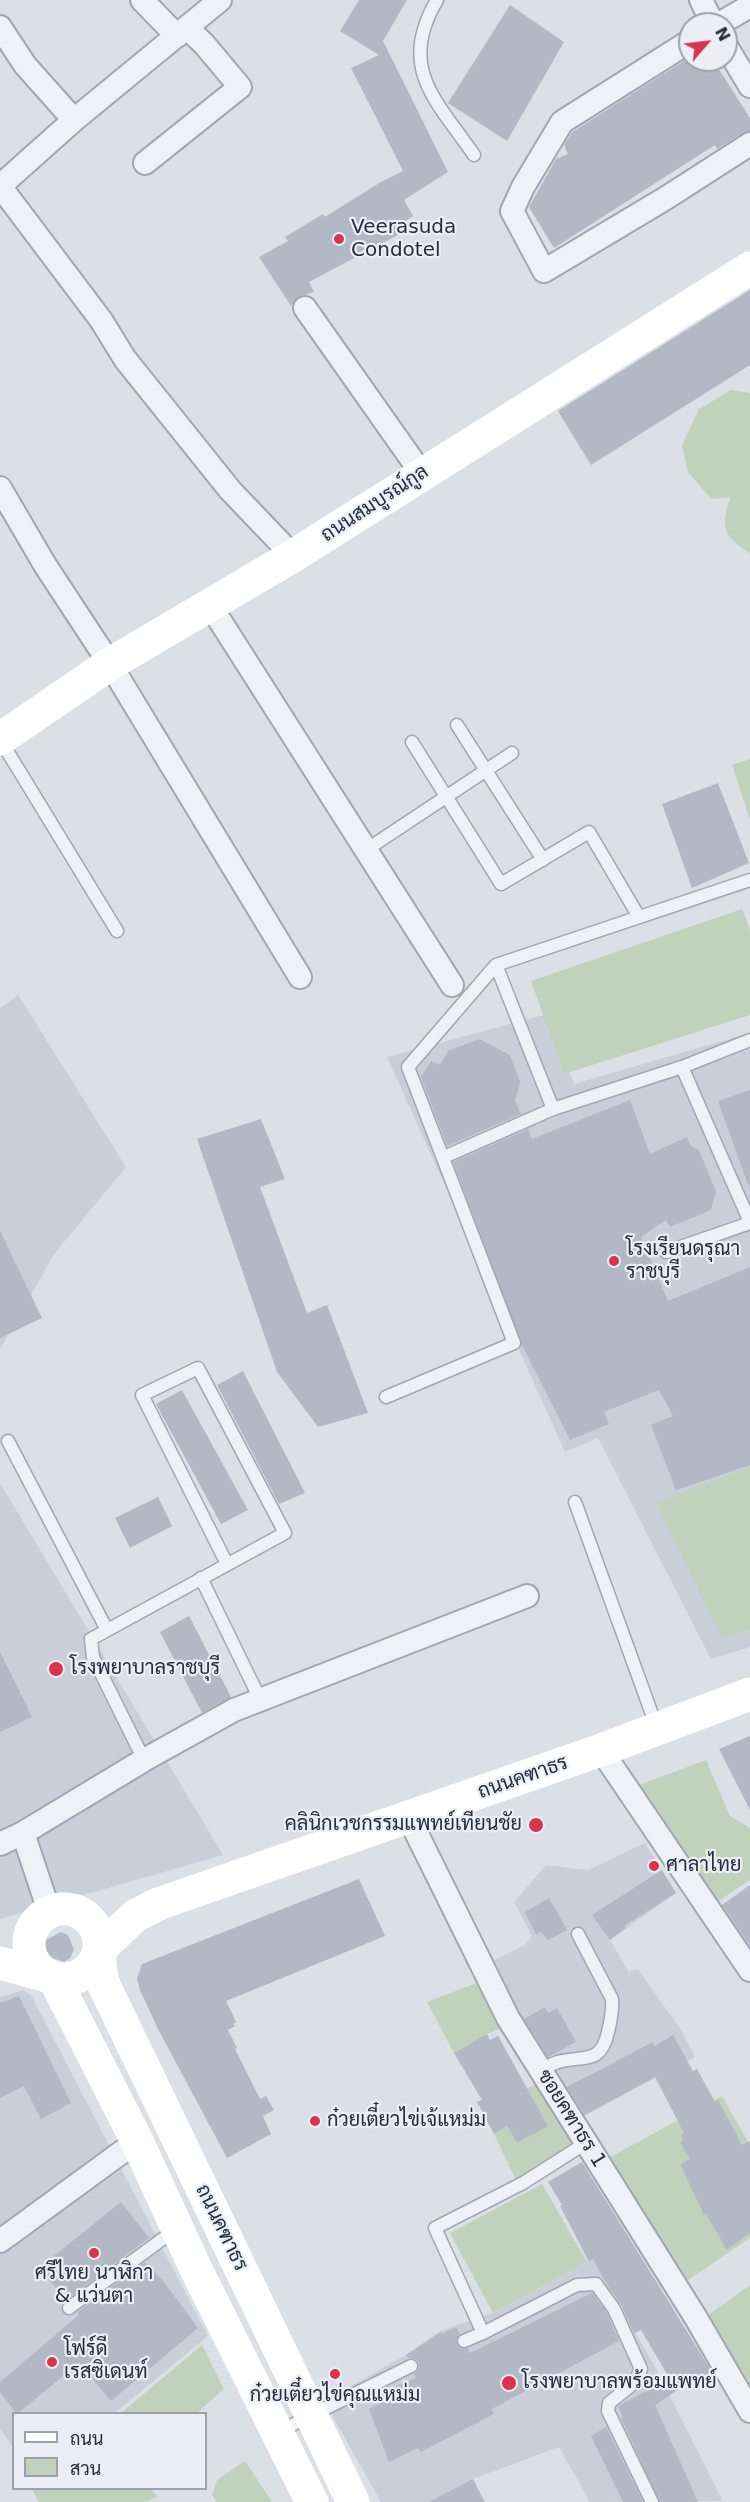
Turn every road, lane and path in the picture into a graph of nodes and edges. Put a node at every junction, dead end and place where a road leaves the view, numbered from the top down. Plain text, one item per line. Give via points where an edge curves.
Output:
1 (142, 0) edge
2 (220, 0) edge
3 (437, 0) edge
4 (0, 27) edge
5 (182, 32) junction
6 (678, 49) edge
7 (738, 66) edge
8 (750, 86) edge
9 (74, 120) junction
10 (750, 144) edge
11 (474, 155) dead end
12 (145, 163) dead end
13 (750, 268) edge
14 (305, 308) dead end
15 (422, 474) junction
16 (0, 488) edge
17 (293, 556) junction
18 (210, 605) junction
19 (110, 664) junction
20 (457, 725) dead end
21 (0, 739) edge
22 (412, 742) dead end
23 (512, 753) dead end
24 (485, 769) junction
25 (446, 796) junction
26 (366, 850) junction
27 (543, 860) junction
28 (750, 880) edge
29 (639, 917) junction
30 (117, 931) dead end
31 (496, 965) junction
32 (300, 977) dead end
33 (452, 985) dead end
34 (750, 1040) edge
35 (682, 1067) junction
36 (553, 1109) junction
37 (444, 1157) junction
38 (750, 1222) edge
39 (666, 1252) dead end
40 (386, 1397) dead end
41 (8, 1441) dead end
42 (575, 1502) dead end
43 (227, 1564) junction
44 (201, 1578) junction
45 (527, 1596) dead end
46 (107, 1630) junction
47 (750, 1694) edge
48 (260, 1699) junction
49 (658, 1729) junction
50 (601, 1750) junction
51 (144, 1760) junction
52 (409, 1818) junction
53 (23, 1833) junction
54 (0, 1844) edge
55 (158, 1904) junction
56 (50, 1913) junction
57 (579, 1934) dead end
58 (0, 1949) edge
59 (99, 1951) junction
60 (0, 1963) edge
61 (750, 1970) edge
62 (51, 1977) junction
63 (541, 2069) junction
64 (137, 2141) junction
65 (586, 2143) junction
66 (177, 2228) junction
67 (0, 2241) edge
68 (69, 2308) dead end
69 (483, 2333) junction
70 (464, 2341) dead end
71 (411, 2367) dead end
72 (750, 2411) edge
73 (311, 2417) junction
74 (278, 2432) junction
75 (312, 2502) edge
76 (352, 2502) edge
77 (652, 2502) edge

1 - 5 street
2 - 5 street
3 - 11 lane via 419,41 420,64 428,88
4 - 9 street via 25,65
5 - 9 street
5 - 12 street via 204,44 240,87
6 - 10 street via 562,122 512,211 544,270
7 - 8 street
9 - 17 street via 0,186 101,320 125,359 230,490
13 - 15 street, ถนนสมบูรณ์กูล
14 - 15 street
15 - 17 street, ถนนสมบูรณ์กูล
16 - 19 street
17 - 18 street, ถนนสมบูรณ์กูล
18 - 19 street, ถนนสมบูรณ์กูล
18 - 26 street
19 - 21 street, ถนนสมบูรณ์กูล
19 - 32 street
20 - 24 lane
21 - 30 lane
22 - 25 lane
23 - 24 lane
24 - 25 lane
24 - 27 lane
25 - 26 lane
25 - 27 lane via 501,884
26 - 33 street
27 - 29 lane via 589,832
28 - 29 lane
29 - 31 lane
31 - 36 lane
31 - 37 lane via 408,1067
34 - 35 lane
35 - 36 lane
35 - 38 lane
36 - 37 lane
37 - 40 lane via 514,1343
38 - 39 lane
41 - 46 lane
42 - 49 lane
43 - 43 lane via 142,1395 198,1368 285,1533
43 - 44 lane
44 - 46 lane
44 - 48 lane
45 - 48 street
46 - 51 lane via 91,1639 93,1657
47 - 49 street, ถนนคฑาธร
48 - 51 street
49 - 50 street, ถนนคฑาธร
50 - 52 street, ถนนคฑาธร
50 - 61 street
51 - 53 street
52 - 55 street, ถนนคฑาธร
52 - 63 street, ซอยคฑาธร 1 via 508,2018
53 - 54 street
53 - 56 street
55 - 56 street, ถนนคฑาธร
55 - 59 street, ถนนคฑาธร via 135,1916
56 - 58 street
56 - 59 street via 80,1912 92,1921
56 - 62 street via 29,1939 29,1950 38,1969
57 - 63 lane via 612,1999 605,2044 598,2054 588,2058
59 - 62 street via 93,1966 81,1976 68,1980
59 - 73 street, ถนนคฑาธร via 102,1981
60 - 62 street
62 - 64 street, ถนนคฑาธร
63 - 65 street, ซอยคฑาธร 1
64 - 66 street, ถนนคฑาธร
64 - 67 street
65 - 69 lane via 523,2183 435,2228
65 - 72 street, ซอยคฑาธร 1
66 - 68 lane
66 - 74 street, ถนนคฑาธร
69 - 70 lane
69 - 77 lane via 577,2285 596,2284 614,2310 641,2369 634,2383 609,2403 608,2411
71 - 73 lane
73 - 74 lane
73 - 76 street, ถนนคฑาธร
74 - 75 street, ถนนคฑาธร

